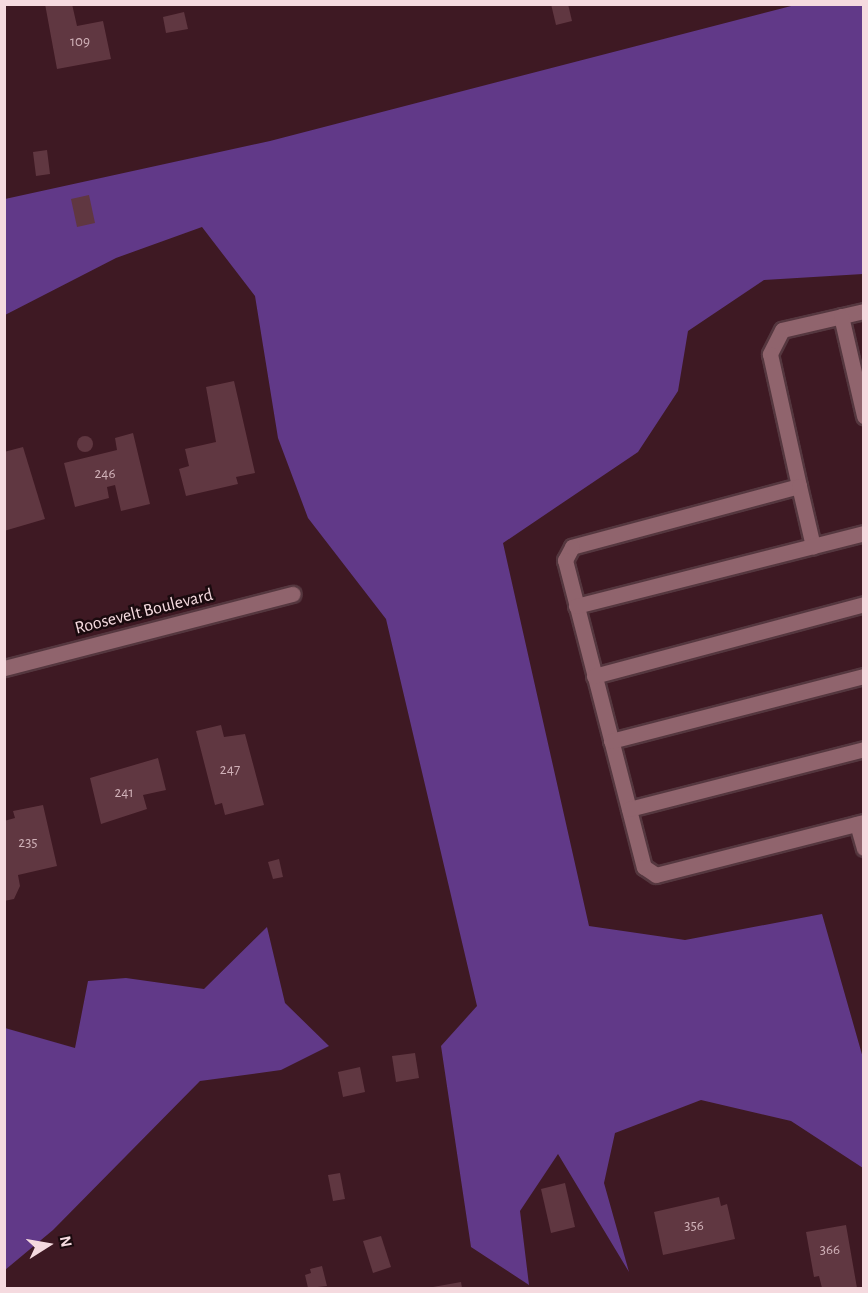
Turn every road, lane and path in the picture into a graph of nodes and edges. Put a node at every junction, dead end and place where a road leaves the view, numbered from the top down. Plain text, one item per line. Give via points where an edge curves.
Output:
1 (864, 310) edge
2 (841, 316) junction
3 (864, 416) edge
4 (799, 486) junction
5 (864, 532) edge
6 (813, 546) junction
7 (293, 594) dead end
8 (864, 604) edge
9 (576, 606) junction
10 (4, 668) edge
11 (594, 676) junction
12 (864, 676) edge
13 (611, 741) junction
14 (864, 749) edge
15 (629, 809) junction
16 (860, 823) edge
17 (864, 848) edge

1 - 2 street
2 - 3 street
2 - 4 street via 782,330 770,354
4 - 6 street
4 - 9 street via 572,547 565,560
5 - 6 street
6 - 9 street
7 - 10 street, Roosevelt Boulevard
8 - 11 street
9 - 11 street
11 - 13 street
12 - 13 street
13 - 15 street
14 - 15 street
15 - 16 street via 644,867 656,875
16 - 17 street

